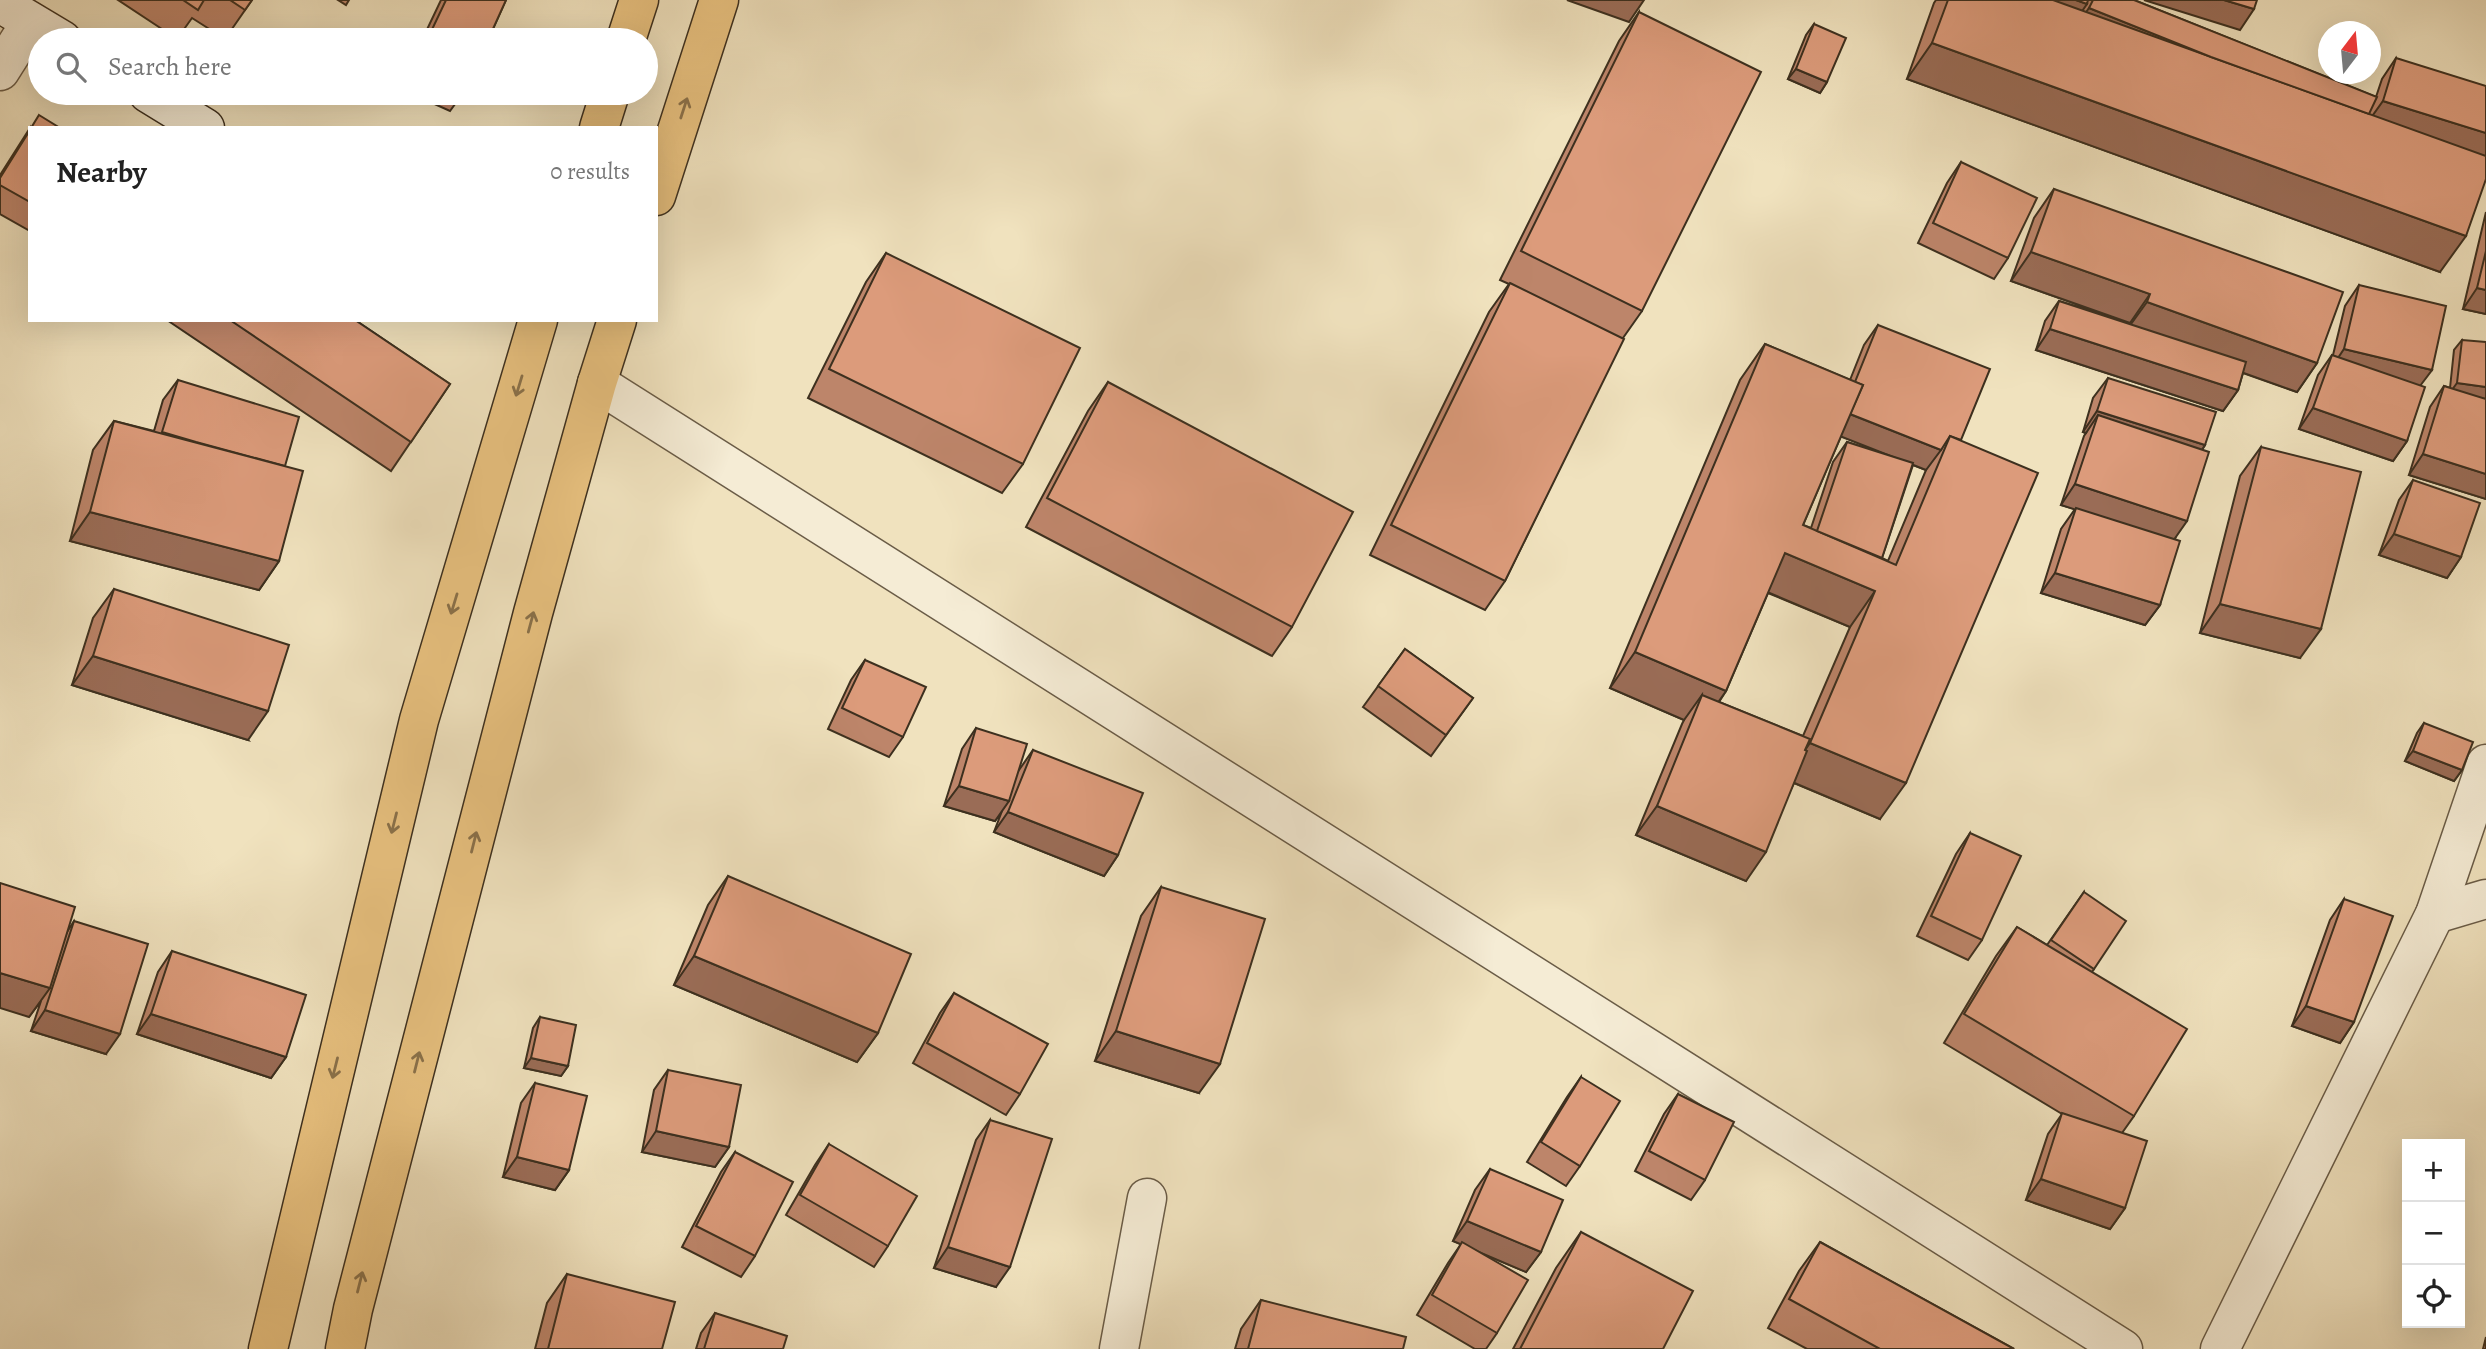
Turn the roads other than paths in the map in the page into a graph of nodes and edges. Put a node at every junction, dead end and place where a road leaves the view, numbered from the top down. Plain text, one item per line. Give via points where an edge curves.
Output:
1 (639, 0) edge
2 (719, 0) edge
3 (31, 22) edge
4 (630, 28) edge
5 (0, 71) edge
6 (168, 105) edge
7 (606, 105) edge
8 (202, 126) edge
9 (600, 126) edge
10 (658, 191) edge
11 (616, 322) edge
12 (532, 323) edge
13 (597, 383) junction
14 (2486, 764) edge
15 (2486, 899) edge
16 (2435, 914) junction
17 (1147, 1198) dead end
18 (268, 1349) edge
19 (345, 1349) edge
20 (1119, 1349) edge
21 (2123, 1349) edge
22 (2220, 1349) edge

1 - 4 highway
10 -> 2 highway
3 - 5 street
6 - 8 street
7 - 9 highway
11 - 13 highway
12 -> 18 highway via 419,720
19 -> 13 highway via 526,639
13 - 21 street
14 - 16 street
15 - 16 street
16 - 22 street
17 - 20 street

